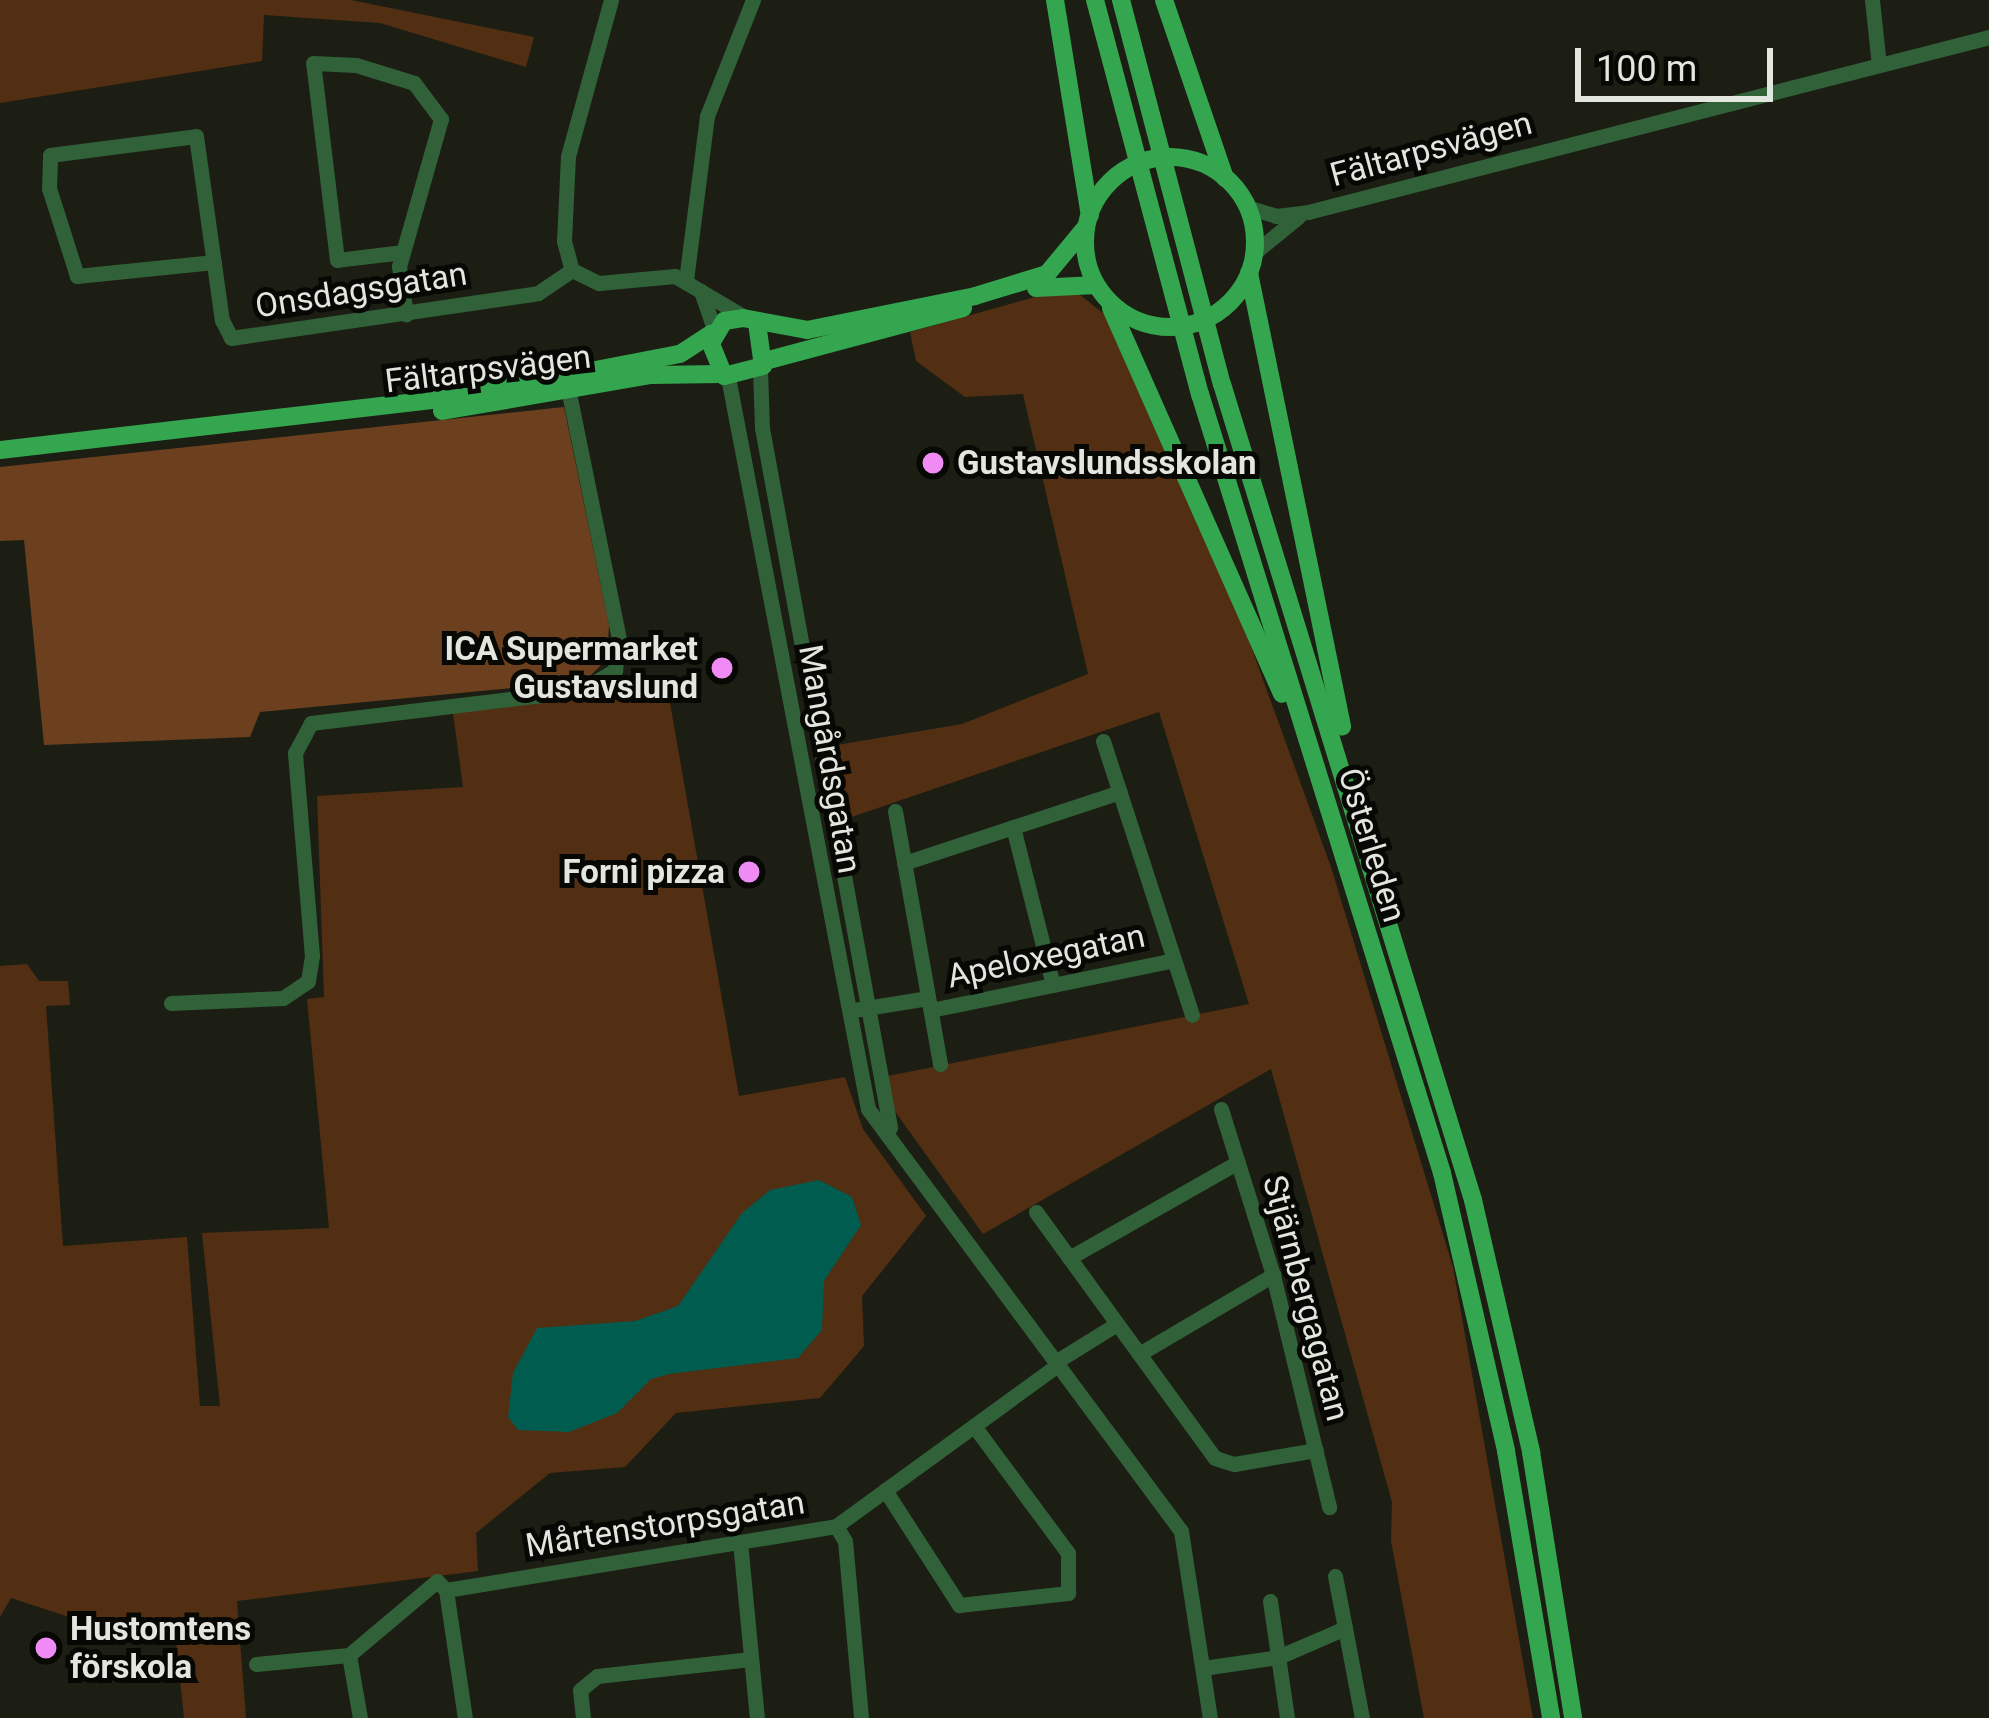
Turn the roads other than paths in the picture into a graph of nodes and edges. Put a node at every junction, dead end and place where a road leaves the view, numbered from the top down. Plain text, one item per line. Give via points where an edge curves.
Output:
1 (611, 0) edge
2 (753, 0) edge
3 (1055, 0) edge
4 (1095, 0) edge
5 (1121, 0) edge
6 (1164, 0) edge
7 (1872, 0) edge
8 (1989, 38) edge
9 (1879, 65) junction
10 (1225, 178) junction
11 (1246, 206) junction
12 (1308, 212) junction
13 (1088, 221) junction
14 (403, 252) junction
15 (1254, 253) junction
16 (214, 262) junction
17 (572, 271) junction
18 (1249, 273) junction
19 (693, 284) junction
20 (1099, 289) junction
21 (406, 314) junction
22 (753, 321) junction
23 (712, 331) junction
24 (762, 366) junction
25 (598, 371) junction
26 (724, 376) junction
27 (569, 393) junction
28 (333, 415) junction
29 (0, 450) edge
30 (1103, 741) dead end
31 (1319, 775) junction
32 (1120, 791) junction
33 (1358, 808) junction
34 (895, 811) dead end
35 (1013, 827) junction
36 (904, 863) junction
37 (1174, 960) junction
38 (1053, 985) junction
39 (171, 1003) dead end
40 (930, 1004) junction
41 (864, 1009) junction
42 (845, 1012) junction
43 (1192, 1015) dead end
44 (940, 1064) dead end
45 (1221, 1109) dead end
46 (896, 1141) junction
47 (1238, 1162) junction
48 (1036, 1212) dead end
49 (1070, 1258) junction
50 (1273, 1275) junction
51 (1117, 1324) junction
52 (1139, 1354) junction
53 (1058, 1363) junction
54 (974, 1426) junction
55 (1316, 1450) junction
56 (885, 1490) junction
57 (1330, 1507) dead end
58 (836, 1526) junction
59 (740, 1542) junction
60 (1335, 1576) dead end
61 (442, 1585) junction
62 (1270, 1601) dead end
63 (1345, 1628) junction
64 (349, 1655) junction
65 (1278, 1657) junction
66 (751, 1659) junction
67 (256, 1664) dead end
68 (1203, 1668) junction
69 (359, 1718) edge
70 (465, 1718) edge
71 (584, 1718) edge
72 (757, 1718) edge
73 (861, 1718) edge
74 (1210, 1718) edge
75 (1287, 1718) edge
76 (1362, 1718) edge
77 (1551, 1718) edge
78 (1573, 1718) edge

1 - 17 street via 568,156 564,242
2 - 19 street via 707,116
3 - 13 main road
4 - 31 main road, Österleden via 1200,394
5 - 33 main road, Österleden via 1222,384
6 - 10 main road
7 - 9 street
8 - 9 street, Fältarpsvägen
9 - 12 street, Fältarpsvägen
10 - 11 main road
10 - 13 main road via 1181,159 1150,160 1121,173
11 - 12 street, Fältarpsvägen via 1276,216
11 - 15 main road
12 - 15 street, Fältarpsvägen
13 - 20 main road
13 - 22 main road via 1060,263 1022,283 807,331
14 - 14 street via 441,119 414,82 313,63 337,260
14 - 21 street
15 - 18 main road
16 - 16 street, Onsdagsgatan via 196,136 50,155 49,188 77,276
16 - 21 street, Onsdagsgatan via 231,338
17 - 19 street via 592,283
17 - 21 street, Onsdagsgatan via 538,293
18 - 20 main road via 1221,310 1164,327 1119,311
18 - 33 main road
19 - 22 street
19 - 23 street
20 - 24 main road via 1051,284
20 - 31 main road
22 - 23 main road, Fältarpsvägen
22 - 24 main road
23 - 25 main road, Fältarpsvägen via 680,354
23 - 26 main road
24 - 26 main road, Fältarpsvägen
24 - 41 street, Mangårdsgatan via 757,398
25 - 27 street
25 - 28 main road, Fältarpsvägen
26 - 27 main road, Fältarpsvägen via 651,375
26 - 42 street, Mangårdsgatan via 740,413
27 - 28 main road, Fältarpsvägen
27 - 39 street via 607,565 616,667 582,690 311,723 295,753 308,981 283,998
28 - 29 main road, Fältarpsvägen
30 - 32 street, Apeloxegatan
31 - 77 main road, Österleden via 1442,1173 1506,1451
32 - 35 street
32 - 37 street, Apeloxegatan
33 - 78 main road, Österleden via 1442,1083 1517,1380
34 - 36 street
35 - 36 street
35 - 38 street
36 - 40 street
37 - 38 street, Apeloxegatan
37 - 43 street, Apeloxegatan
38 - 40 street, Apeloxegatan
40 - 41 street, Apeloxegatan
40 - 44 street
41 - 42 street, Apeloxegatan
41 - 46 street, Mangårdsgatan
42 - 46 street, Mangårdsgatan via 868,1109
45 - 47 street, Stjärnbergagatan
46 - 53 street, Mangårdsgatan
47 - 49 street, Stjärnbergagatan
47 - 50 street, Stjärnbergagatan
48 - 49 street, Stjärnbergagatan
49 - 51 street, Stjärnbergagatan
50 - 52 street
50 - 55 street, Stjärnbergagatan
51 - 52 street, Stjärnbergagatan
51 - 53 street
52 - 55 street, Stjärnbergagatan via 1215,1458 1234,1464
53 - 54 street, Mårtenstorpsgatan
53 - 68 street, Mangårdsgatan via 1180,1532
54 - 56 street, Mårtenstorpsgatan
54 - 56 street via 1068,1553 1068,1593 959,1605
55 - 57 street, Stjärnbergagatan
56 - 58 street, Mårtenstorpsgatan
58 - 59 street, Mårtenstorpsgatan
58 - 73 street via 845,1541
59 - 61 street, Mårtenstorpsgatan
59 - 66 street
60 - 63 street
61 - 64 street
61 - 70 street
62 - 65 street
63 - 65 street
63 - 76 street
64 - 67 street
64 - 69 street
65 - 68 street
65 - 75 street
66 - 71 street via 597,1676 580,1690
66 - 72 street
68 - 74 street, Mangårdsgatan

